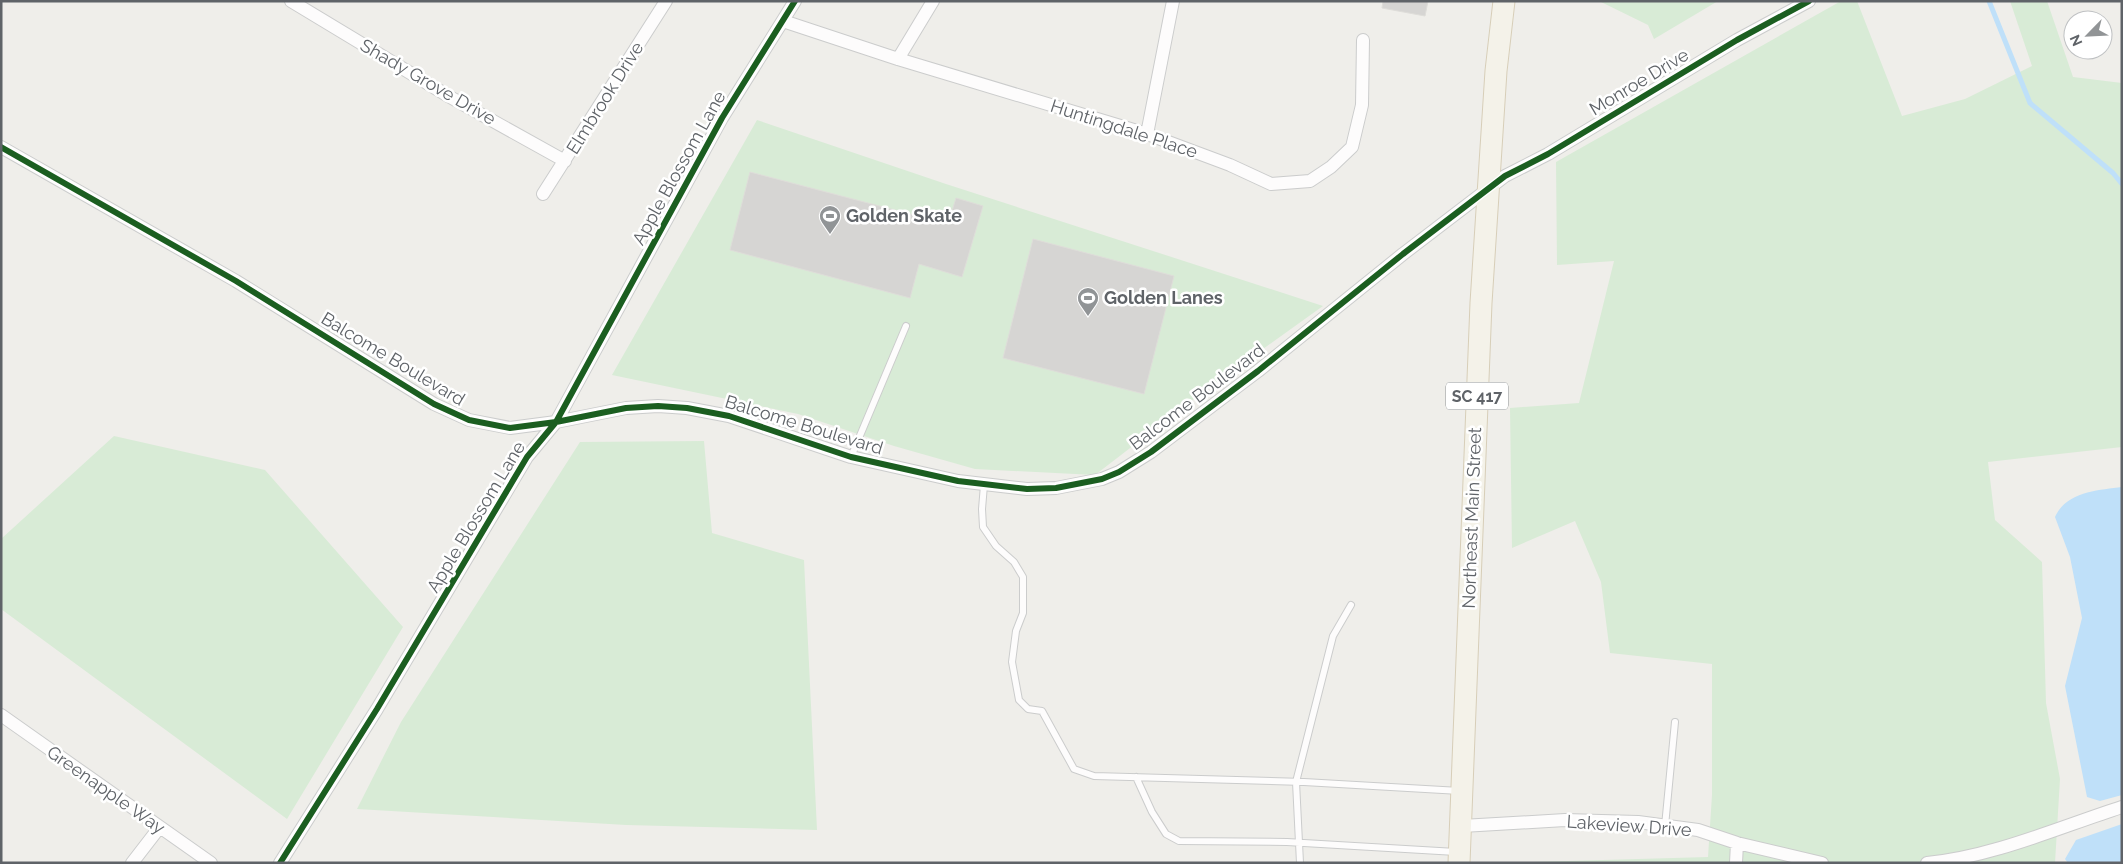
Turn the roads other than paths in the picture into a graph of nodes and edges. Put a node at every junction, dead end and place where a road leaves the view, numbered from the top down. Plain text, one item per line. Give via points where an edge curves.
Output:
1 (291, 1) edge
2 (666, 1) edge
3 (795, 1) edge
4 (933, 1) edge
5 (1173, 1) edge
6 (1504, 1) edge
7 (1809, 1) edge
8 (782, 21) junction
9 (1363, 40) dead end
10 (898, 59) junction
11 (1147, 134) junction
12 (1, 147) edge
13 (565, 161) junction
14 (1487, 192) junction
15 (543, 194) dead end
16 (906, 326) dead end
17 (556, 422) junction
18 (851, 457) junction
19 (984, 486) junction
20 (1351, 605) dead end
21 (1, 715) edge
22 (1674, 722) dead end
23 (1136, 777) junction
24 (1296, 782) junction
25 (1463, 792) junction
26 (2122, 807) edge
27 (1462, 826) junction
28 (1665, 826) junction
29 (159, 828) junction
30 (1738, 842) junction
31 (1298, 843) junction
32 (1459, 857) edge
33 (132, 863) edge
34 (211, 863) edge
35 (280, 863) edge
36 (1300, 863) edge
37 (1736, 863) edge
38 (1822, 863) edge
39 (1927, 863) edge

1 - 13 street, Shady Grove Drive via 450,97
2 - 13 street, Elmbrook Drive
3 - 8 street, Apple Blossom Lane
4 - 10 street
5 - 11 street
6 - 14 main road, Northeast Main Street / SC 417
7 - 14 street, Monroe Drive via 1506,176
8 - 10 street, Huntingdale Place
8 - 17 street, Apple Blossom Lane via 722,118
9 - 11 street, Huntingdale Place via 1362,105 1352,147 1310,182 1271,184
10 - 11 street, Huntingdale Place
12 - 17 street, Balcome Boulevard via 236,281 452,414 481,424 510,428
13 - 15 street, Elmbrook Drive
14 - 19 street, Balcome Boulevard via 1136,463 1102,479 1056,488
14 - 25 main road, Northeast Main Street / SC 417
16 - 18 lane
17 - 18 street, Balcome Boulevard via 626,408 687,408 729,416
17 - 35 street, Apple Blossom Lane via 527,457
18 - 19 street, Balcome Boulevard
19 - 23 lane via 983,527 1023,577 1023,613 1016,631 1012,662 1019,700 1028,709 1042,711 1074,769 1094,776
20 - 24 lane via 1334,636
21 - 29 street, Greenapple Way
22 - 28 lane
23 - 24 lane
23 - 31 lane via 1166,834 1179,840
24 - 25 lane
24 - 31 lane
25 - 27 main road, Northeast Main Street / SC 417
26 - 39 street via 2004,846
27 - 28 street, Lakeview Drive via 1565,820
27 - 32 main road, SC 417
28 - 30 street, Lakeview Drive via 1698,830
29 - 33 street
29 - 34 street, Greenapple Way
30 - 37 street
30 - 38 street, Lakeview Drive
31 - 32 lane
31 - 36 lane

